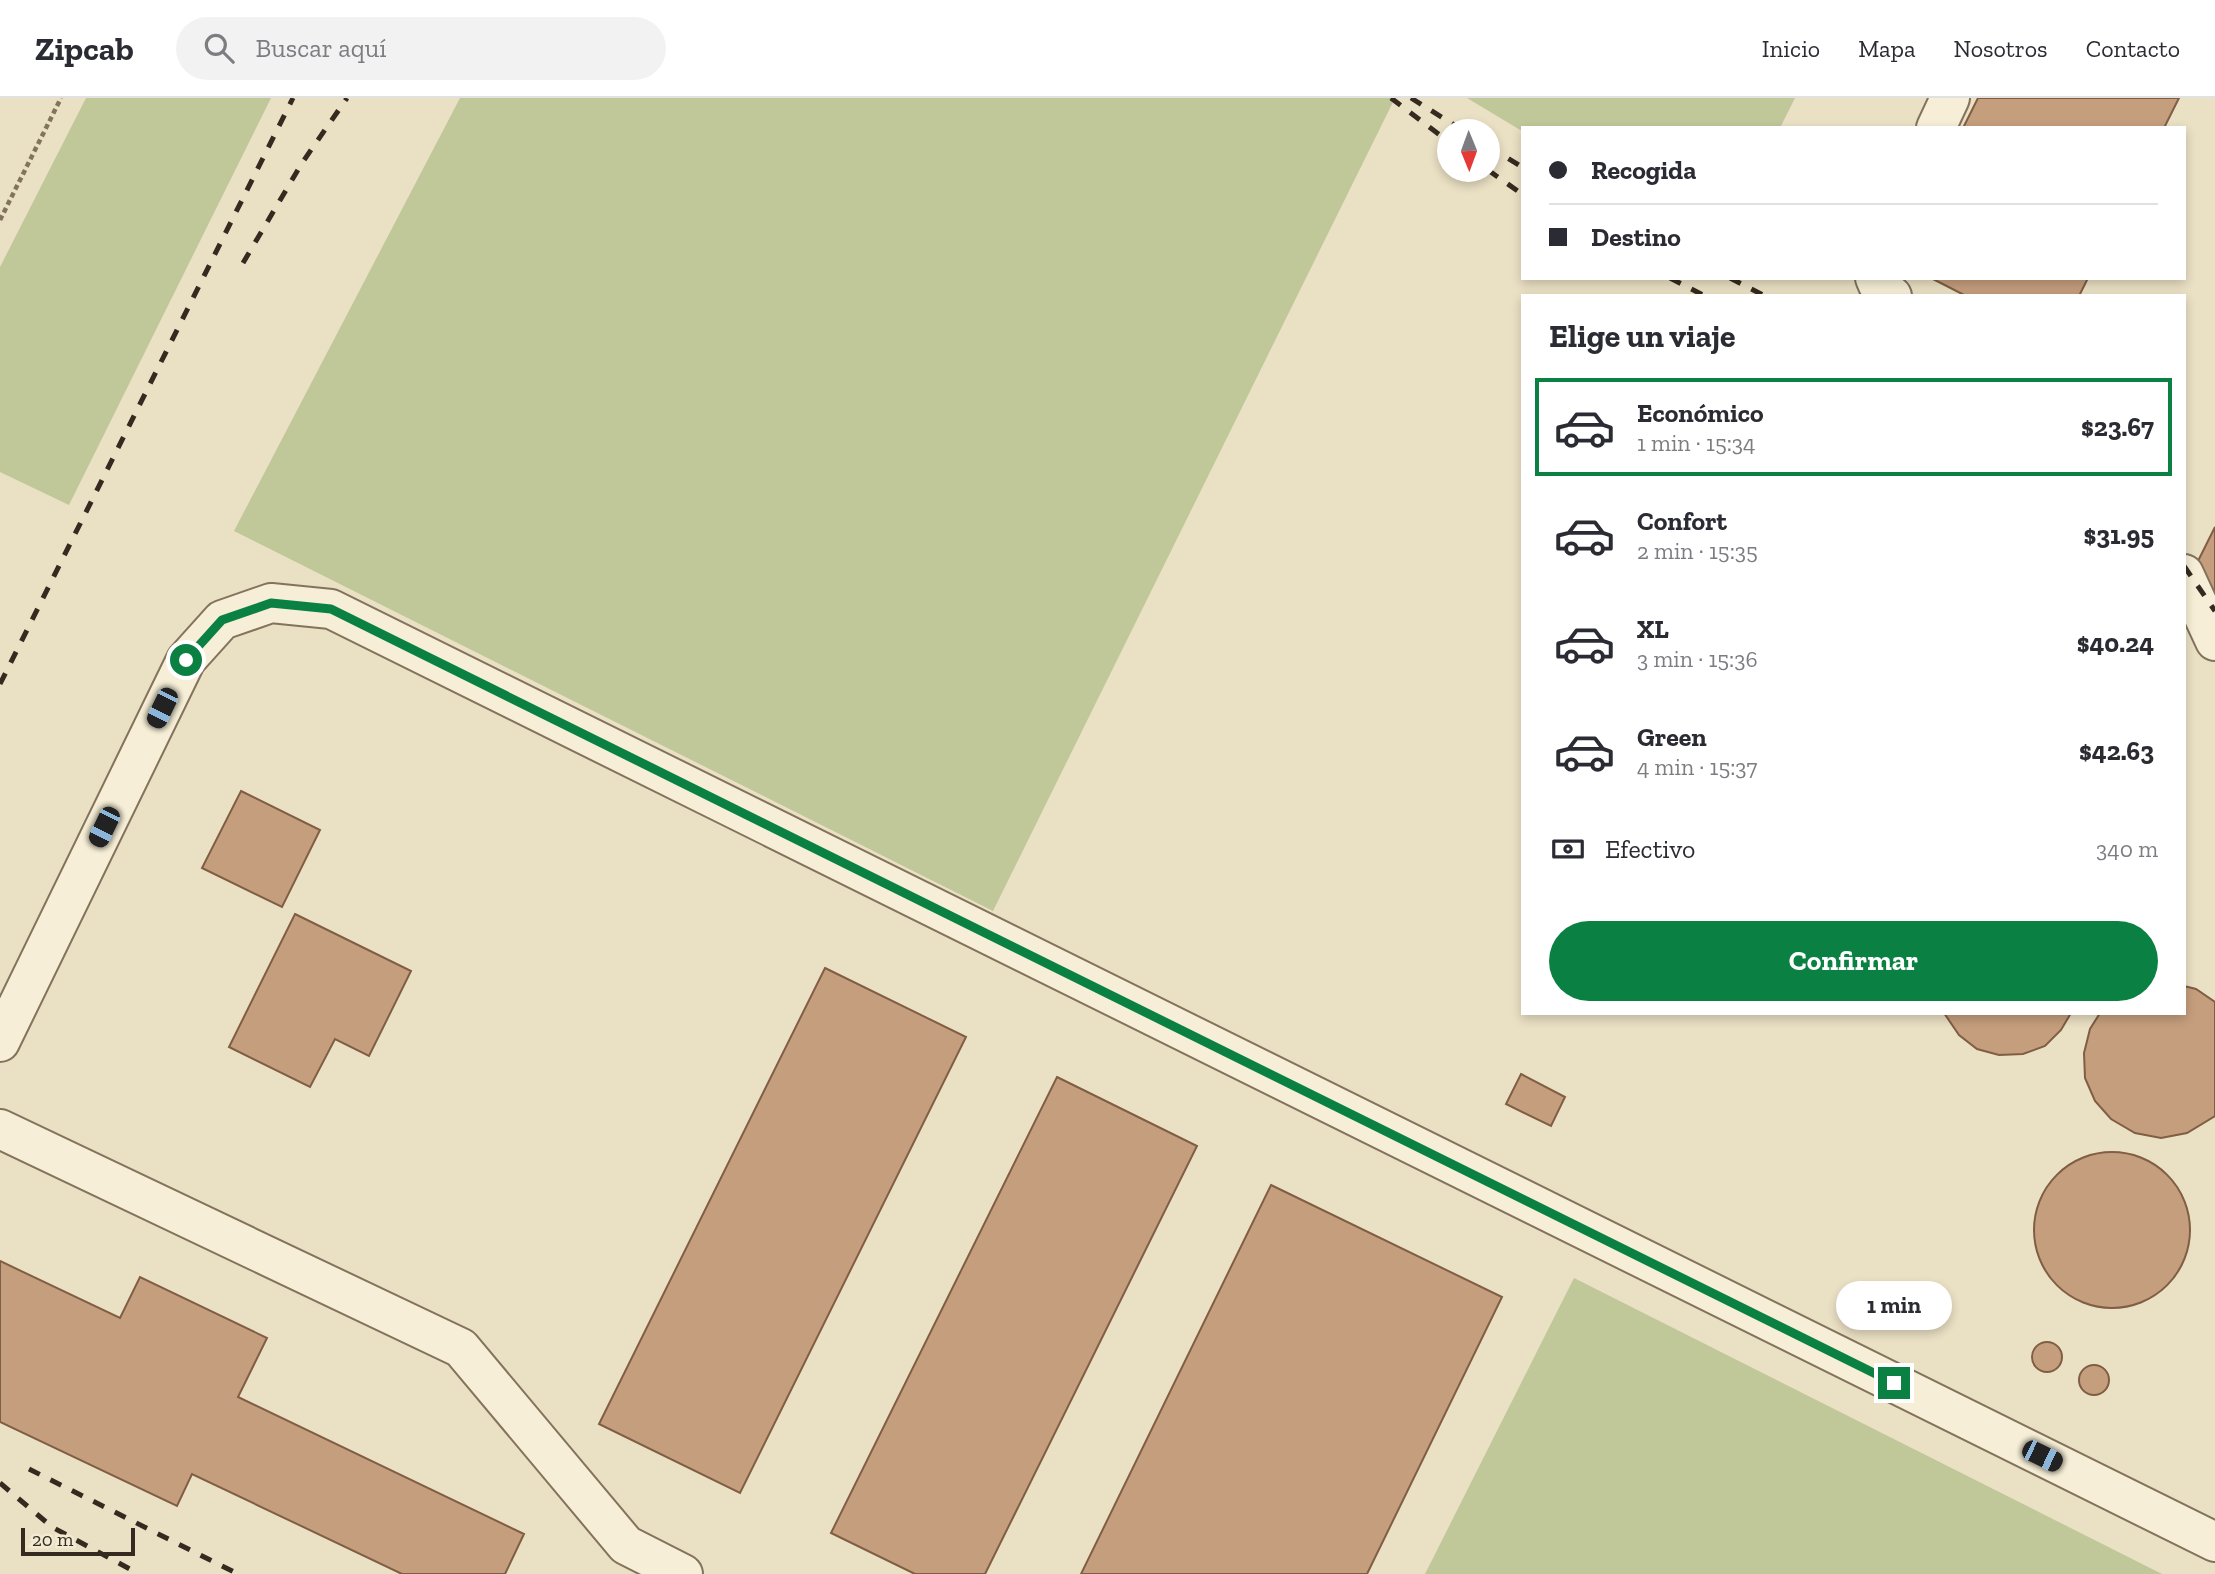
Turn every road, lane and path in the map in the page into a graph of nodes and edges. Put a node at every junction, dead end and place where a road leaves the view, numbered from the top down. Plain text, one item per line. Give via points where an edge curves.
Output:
1 (61, 98) edge
2 (1950, 98) edge
3 (1937, 126) edge
4 (0, 219) edge
5 (1876, 280) edge
6 (1889, 294) edge
7 (2186, 578) edge
8 (2215, 640) edge
9 (0, 1042) edge
10 (0, 1129) edge
11 (2215, 1542) edge
12 (683, 1574) edge

1 - 4 path
2 - 3 lane
5 - 6 lane
7 - 8 lane
9 - 11 lane via 186,660 222,620 271,603 331,609
10 - 12 lane via 461,1348 626,1545

